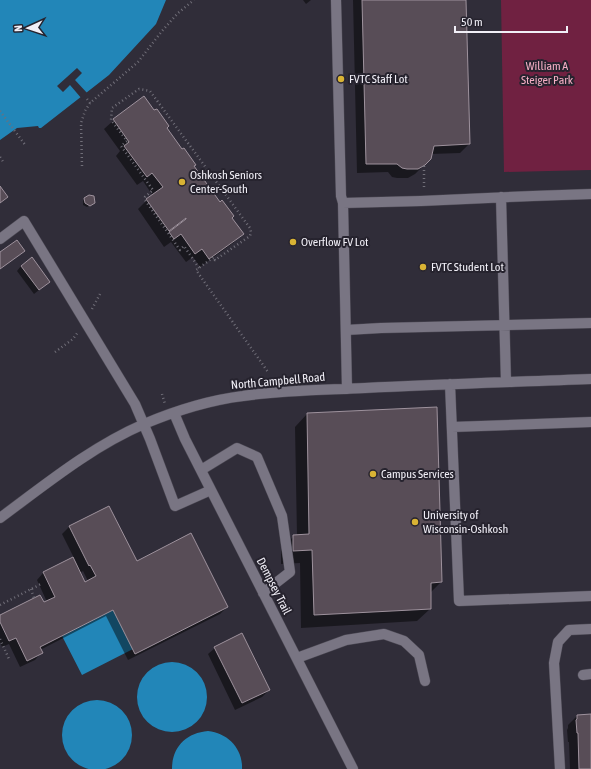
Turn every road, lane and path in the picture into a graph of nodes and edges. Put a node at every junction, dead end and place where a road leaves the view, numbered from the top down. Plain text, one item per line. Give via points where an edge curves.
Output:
1 (194, 0) edge
2 (336, 0) edge
3 (87, 98) dead end
4 (90, 103) junction
5 (0, 111) edge
6 (26, 146) dead end
7 (0, 157) edge
8 (4, 162) dead end
9 (82, 166) dead end
10 (424, 166) dead end
11 (591, 194) edge
12 (501, 197) junction
13 (425, 201) junction
14 (343, 203) junction
15 (0, 239) edge
16 (199, 268) junction
17 (591, 323) edge
18 (504, 325) junction
19 (346, 330) junction
20 (268, 372) dead end
21 (591, 379) edge
22 (506, 382) junction
23 (450, 384) junction
24 (347, 389) junction
25 (174, 413) junction
26 (591, 422) edge
27 (144, 424) junction
28 (452, 427) junction
29 (201, 470) junction
30 (211, 490) junction
31 (0, 518) edge
32 (42, 584) dead end
33 (31, 589) junction
34 (263, 593) junction
35 (591, 596) edge
36 (34, 598) dead end
37 (0, 605) edge
38 (591, 629) edge
39 (0, 639) edge
40 (9, 658) dead end
41 (296, 658) junction
42 (425, 681) dead end
43 (353, 769) edge
44 (560, 769) edge

1 - 4 path via 178,13 138,62
2 - 14 street
3 - 4 path
4 - 9 path via 81,123
5 - 6 path
7 - 8 path
10 - 13 path
11 - 12 street
12 - 13 street
12 - 18 street
13 - 14 street
14 - 19 street
15 - 27 street via 24,221 135,404
16 - 16 path via 250,236 250,228 150,91 139,89 112,108 111,120 127,141 121,146 153,190 145,200 180,250 184,246
16 - 20 path via 196,270
17 - 18 street
18 - 19 street
18 - 22 street
19 - 24 street
21 - 22 street, North Campbell Road
22 - 23 street, North Campbell Road
23 - 24 street, North Campbell Road
23 - 28 street
24 - 25 street, North Campbell Road via 242,396
25 - 27 street, North Campbell Road
25 - 29 street, Dempsey Trail
26 - 28 street
27 - 30 street via 175,506
27 - 31 street, North Campbell Road via 79,460
28 - 35 street via 459,601
29 - 30 street, Dempsey Trail
29 - 34 street via 237,448 257,457 282,516 290,572
30 - 34 street, Dempsey Trail
32 - 33 path
33 - 36 path
33 - 37 path
34 - 41 street, Dempsey Trail
38 - 44 street via 569,630 558,642 554,664
39 - 40 path
41 - 42 street via 346,640 384,634 404,640 418,655
41 - 43 street, Dempsey Trail

